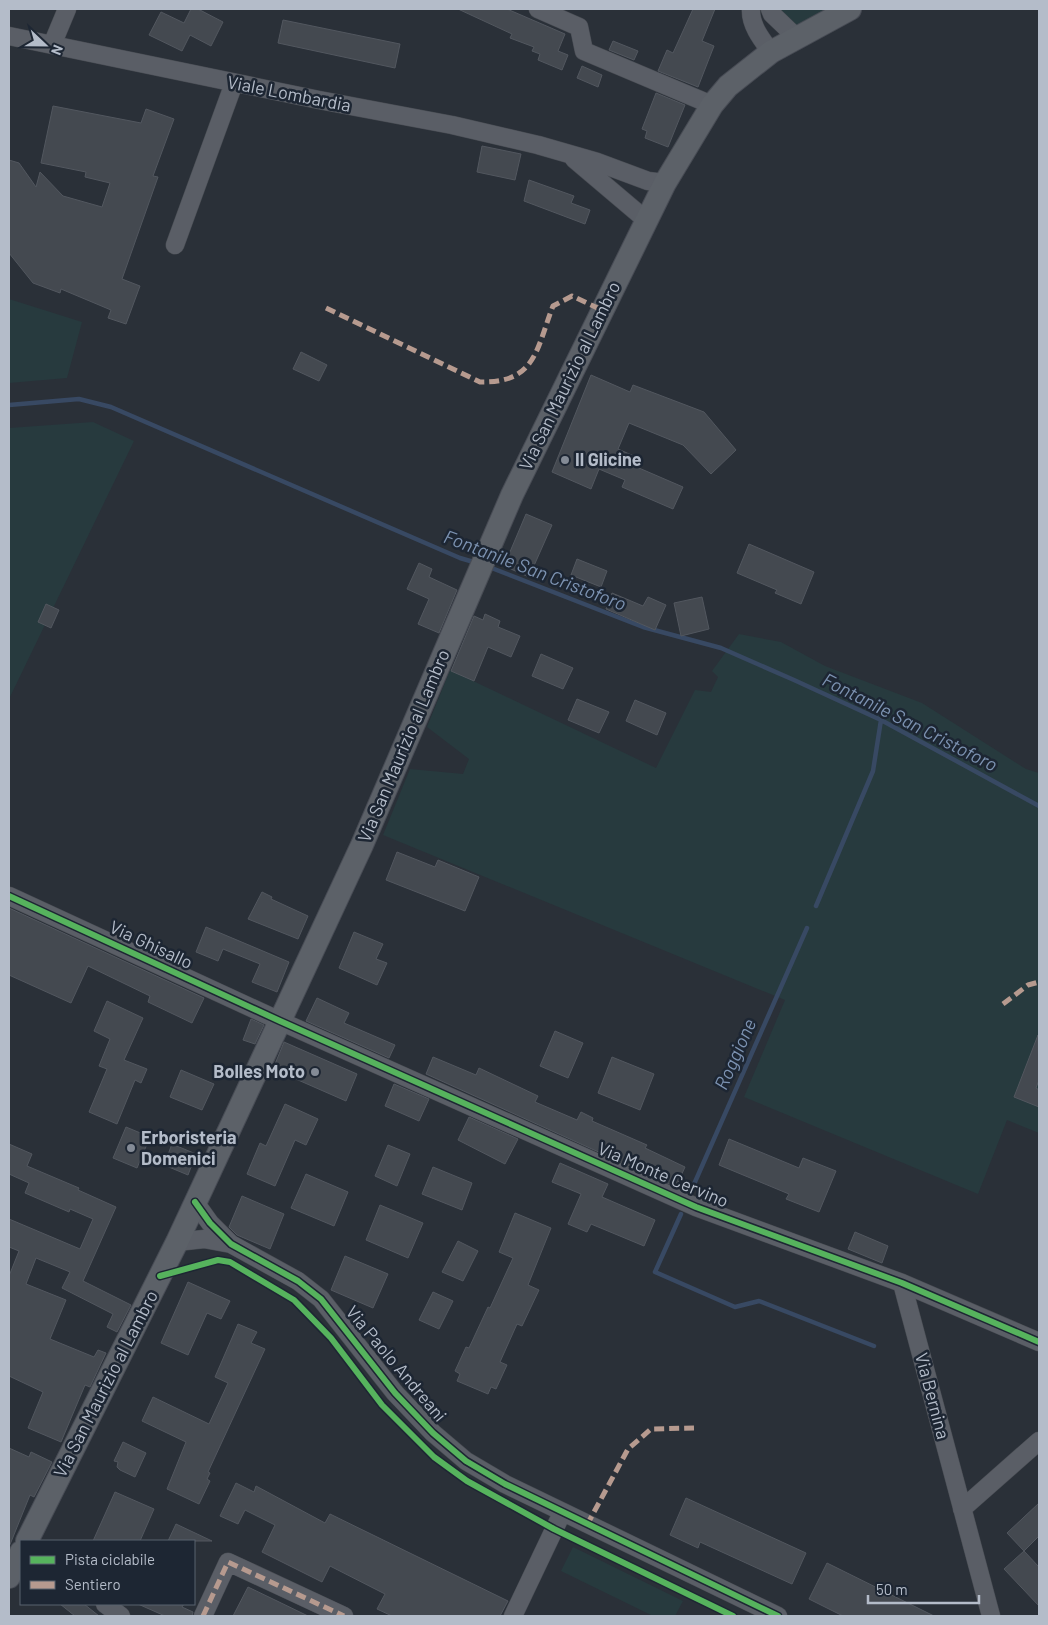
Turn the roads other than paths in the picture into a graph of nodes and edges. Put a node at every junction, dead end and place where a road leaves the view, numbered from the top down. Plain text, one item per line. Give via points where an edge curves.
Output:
1 (67, 9) edge
2 (538, 9) edge
3 (751, 9) edge
4 (770, 9) edge
5 (850, 9) edge
6 (9, 36) edge
7 (797, 38) junction
8 (52, 45) junction
9 (771, 52) junction
10 (234, 83) junction
11 (712, 106) junction
12 (568, 154) junction
13 (665, 183) junction
14 (646, 220) junction
15 (175, 245) dead end
16 (9, 896) edge
17 (280, 1021) junction
18 (195, 1202) junction
19 (177, 1242) junction
20 (231, 1244) junction
21 (902, 1283) junction
22 (1039, 1342) edge
23 (1039, 1441) edge
24 (962, 1509) junction
25 (562, 1513) junction
26 (28, 1540) edge
27 (20, 1556) edge
28 (9, 1577) edge
29 (106, 1605) edge
30 (121, 1616) edge
31 (203, 1616) edge
32 (344, 1616) edge
33 (513, 1616) edge
34 (778, 1616) edge
35 (991, 1616) edge

1 - 8 street
2 - 11 street via 579,27 584,51
3 - 9 street via 750,15 759,36
4 - 7 street
5 - 7 main road, Via San Maurizio al Lambro
6 - 8 street, Viale Lombardia
7 - 9 main road, Via San Maurizio al Lambro
8 - 10 street, Viale Lombardia
9 - 11 main road, Via San Maurizio al Lambro via 728,86
10 - 12 street, Viale Lombardia via 452,125
10 - 15 street
11 - 13 main road, Via San Maurizio al Lambro
12 - 13 street, Viale Lombardia via 648,181
12 - 14 street, Viale Lombardia
13 - 14 main road, Via San Maurizio al Lambro
14 - 17 main road, Via San Maurizio al Lambro via 512,495 362,845
16 - 17 street, Via Ghisallo
17 - 18 main road, Via San Maurizio al Lambro
17 - 21 street, Via Monte Cervino via 696,1207
18 - 19 main road, Via San Maurizio al Lambro
18 - 20 street, Via Paolo Andreani
19 - 20 street, Via Paolo Andreani via 204,1239
19 - 26 main road, Via San Maurizio al Lambro
20 - 25 street, Via Paolo Andreani via 298,1281 321,1299 396,1393 433,1433 466,1461
21 - 22 street, Via Monte Cervino
21 - 24 street, Via Bernina
23 - 24 street
24 - 35 street, Via Bernina
25 - 33 street
25 - 34 street, Via Paolo Andreani
27 - 28 main road, Via San Maurizio al Lambro
29 - 30 street
31 - 32 street via 228,1562

